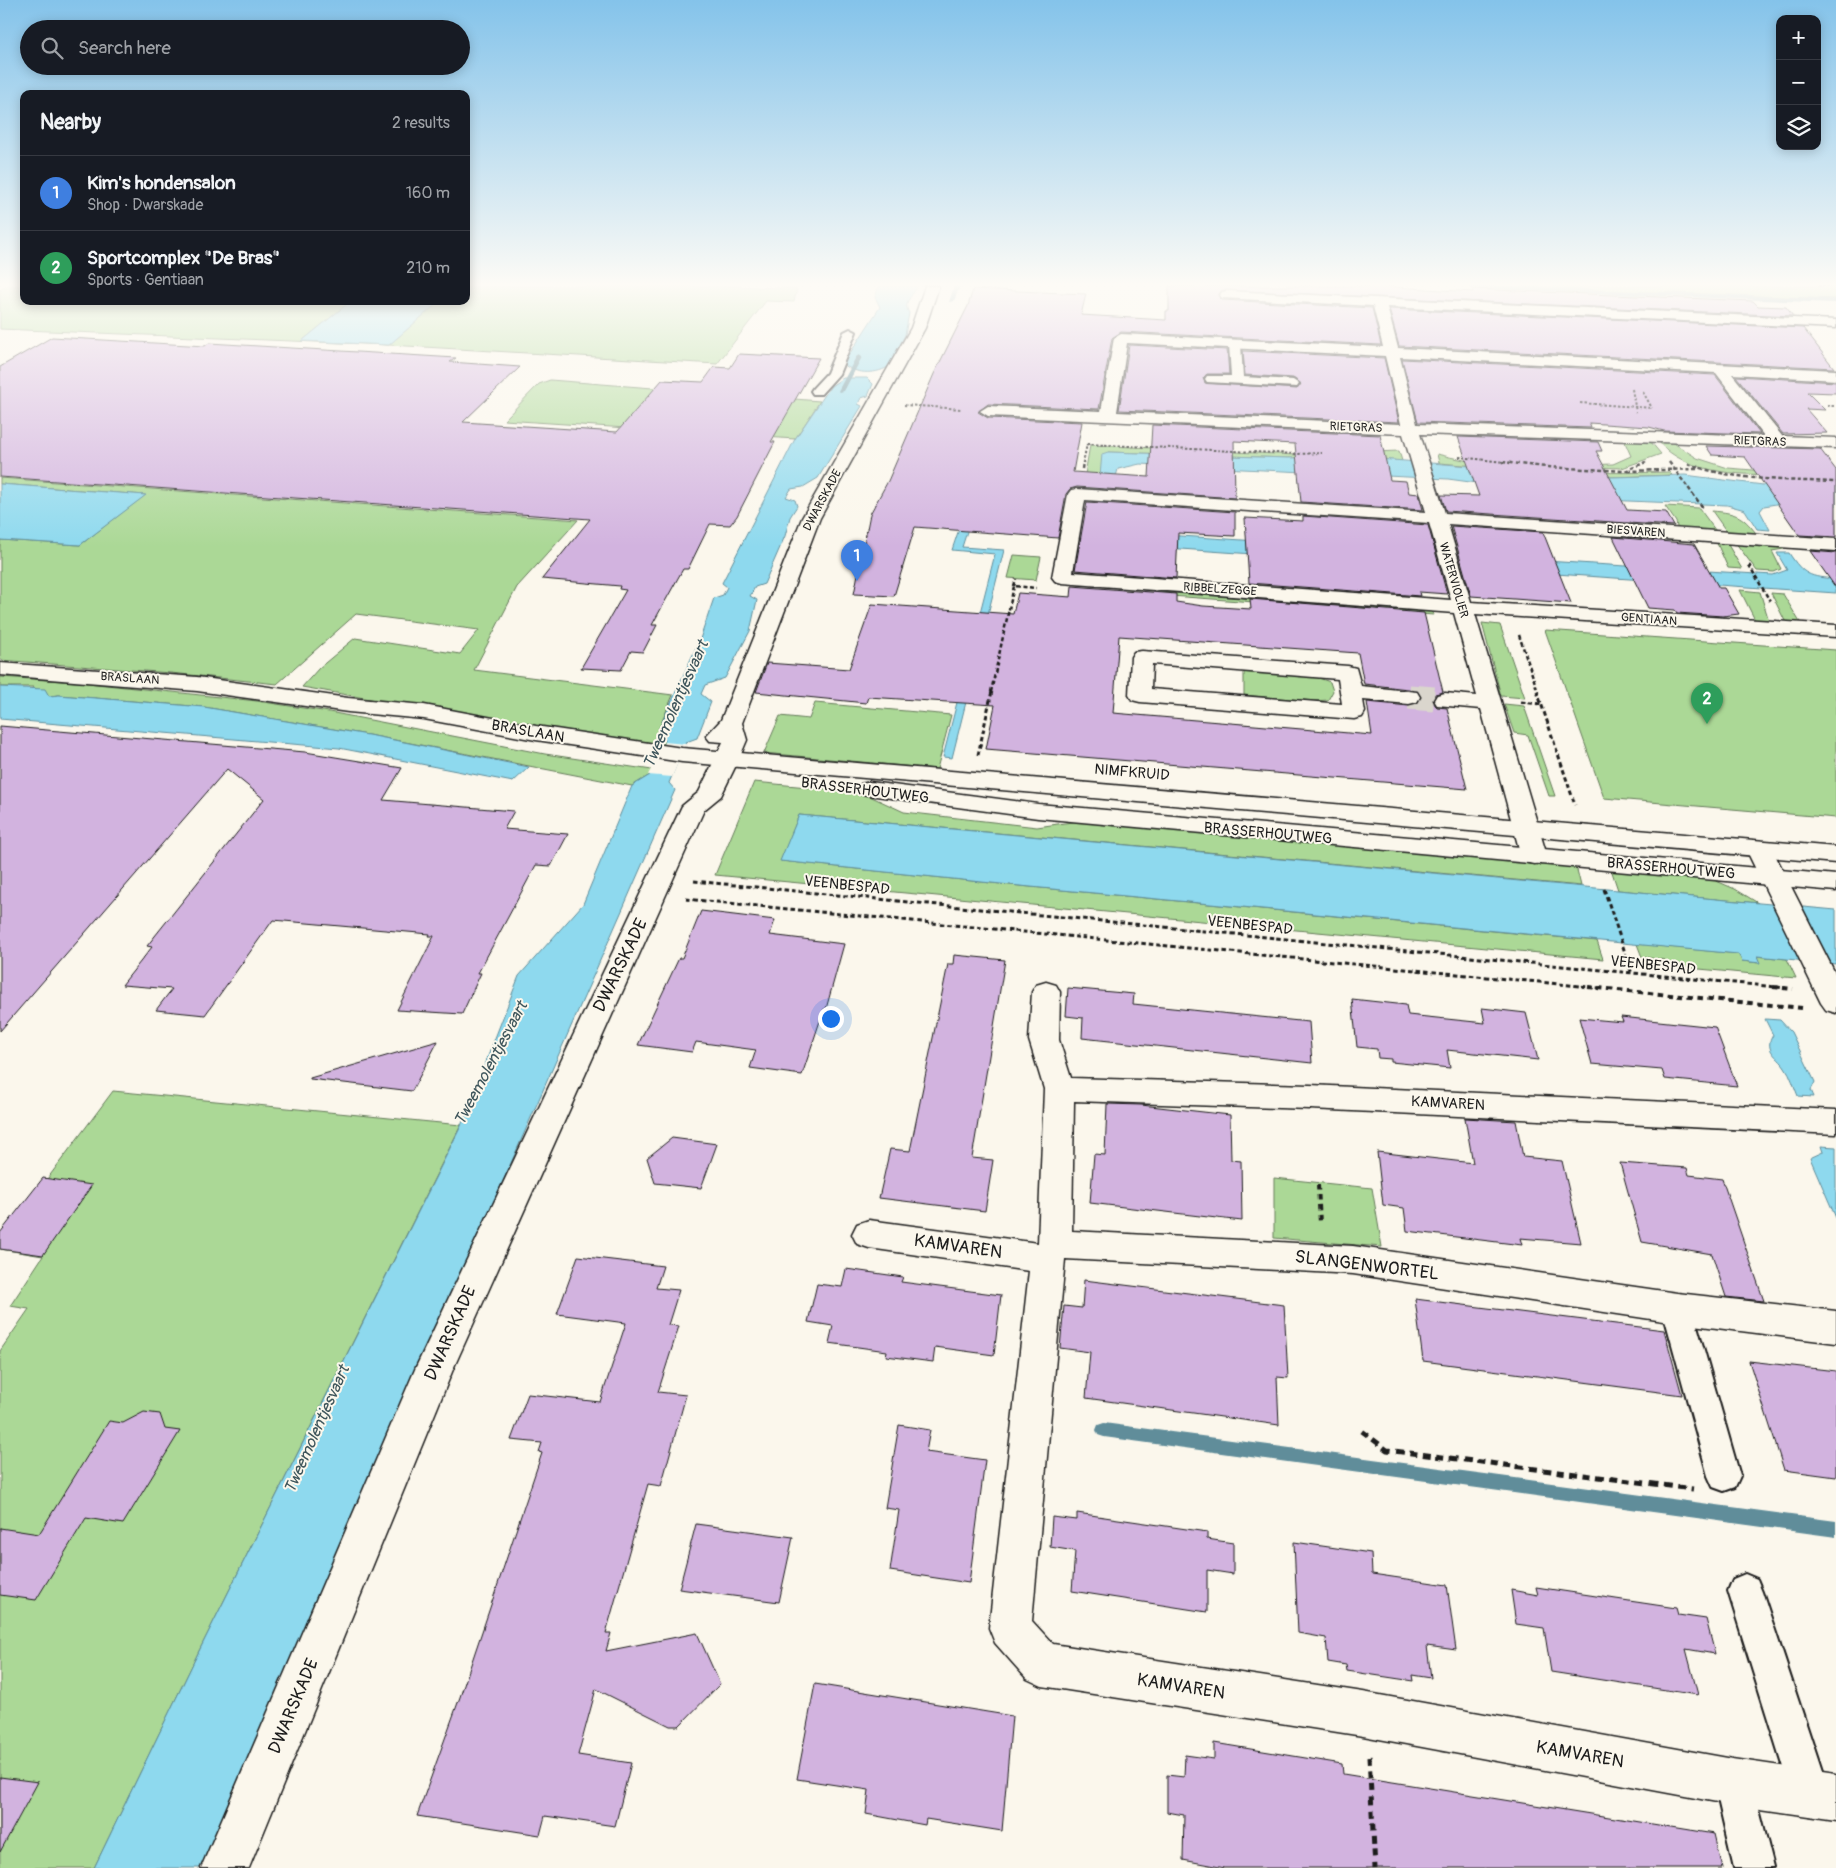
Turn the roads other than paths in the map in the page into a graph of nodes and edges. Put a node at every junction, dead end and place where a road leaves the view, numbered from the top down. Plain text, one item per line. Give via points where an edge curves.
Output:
1 (833, 373) edge
2 (892, 373) edge
3 (1115, 373) edge
4 (1237, 373) edge
5 (1397, 373) edge
6 (1724, 373) edge
7 (1794, 373) edge
8 (1836, 375) edge
9 (1211, 379) dead end
10 (1237, 381) junction
11 (1293, 384) dead end
12 (817, 391) dead end
13 (988, 411) road end
14 (1108, 417) junction
15 (1412, 429) junction
16 (1778, 441) junction
17 (1836, 444) edge
18 (1437, 518) junction
19 (1836, 545) edge
20 (1462, 607) junction
21 (1836, 631) edge
22 (0, 669) edge
23 (1351, 692) junction
24 (1408, 697) tunnel mouth
25 (1445, 700) tunnel mouth
26 (1488, 703) junction
27 (714, 765) junction
28 (1526, 829) junction
29 (1759, 849) junction
30 (1836, 855) edge
31 (1534, 856) junction
32 (1836, 883) edge
33 (1778, 888) junction
34 (1829, 989) edge
35 (1046, 992) dead end
36 (1059, 1089) junction
37 (1836, 1122) edge
38 (869, 1234) dead end
39 (1052, 1252) junction
40 (1677, 1308) junction
41 (1836, 1326) edge
42 (1724, 1476) dead end
43 (1745, 1591) dead end
44 (1733, 1782) junction
45 (1823, 1796) edge
46 (225, 1868) edge
47 (1754, 1868) edge

1 - 12 lane
2 - 27 street, DWARSKADE via 811,518 731,723 735,740
3 - 14 street
4 - 10 lane
5 - 15 street, WATERVIOLIER
6 - 16 street
7 - 8 street
9 - 10 lane
10 - 11 lane
13 - 14 street, RIETGRAS
14 - 15 street, RIETGRAS
15 - 16 street, RIETGRAS
15 - 18 street, WATERVIOLIER
16 - 17 street, RIETGRAS
18 - 19 street, BIESVAREN
18 - 20 street, WATERVIOLIER
18 - 20 street, RIBBELZEGGE via 1077,494 1062,577
20 - 21 street, GENTIAAN
20 - 26 street, WATERVIOLIER
22 - 27 street, BRASLAAN via 197,684 348,705 415,725 527,746
23 - 23 street via 1354,712 1140,694 1142,657 1348,673
23 - 24 street
25 - 26 street
26 - 28 street, WATERVIOLIER
27 - 28 street, BRASSERHOUTWEG
27 - 31 street, BRASSERHOUTWEG via 1038,812
27 - 46 street, DWARSKADE via 709,796 694,806 434,1367
28 - 29 street, BRASSERHOUTWEG
28 - 31 street, WATERVIOLIER
29 - 30 street, BRASSERHOUTWEG
29 - 33 street
31 - 33 street, BRASSERHOUTWEG via 1597,870
32 - 33 street, BRASSERHOUTWEG
33 - 34 street
35 - 36 street, KAMVAREN via 1044,1040
36 - 37 street, KAMVAREN via 1310,1097
36 - 39 street, KAMVAREN
38 - 39 street, KAMVAREN
39 - 40 street, SLANGENWORTEL via 1322,1257
39 - 44 street, KAMVAREN via 1010,1628 1042,1664 1363,1714
40 - 41 street, SLANGENWORTEL
40 - 42 lane
43 - 45 lane, KAMVAREN
44 - 45 street, KAMVAREN
44 - 47 lane

